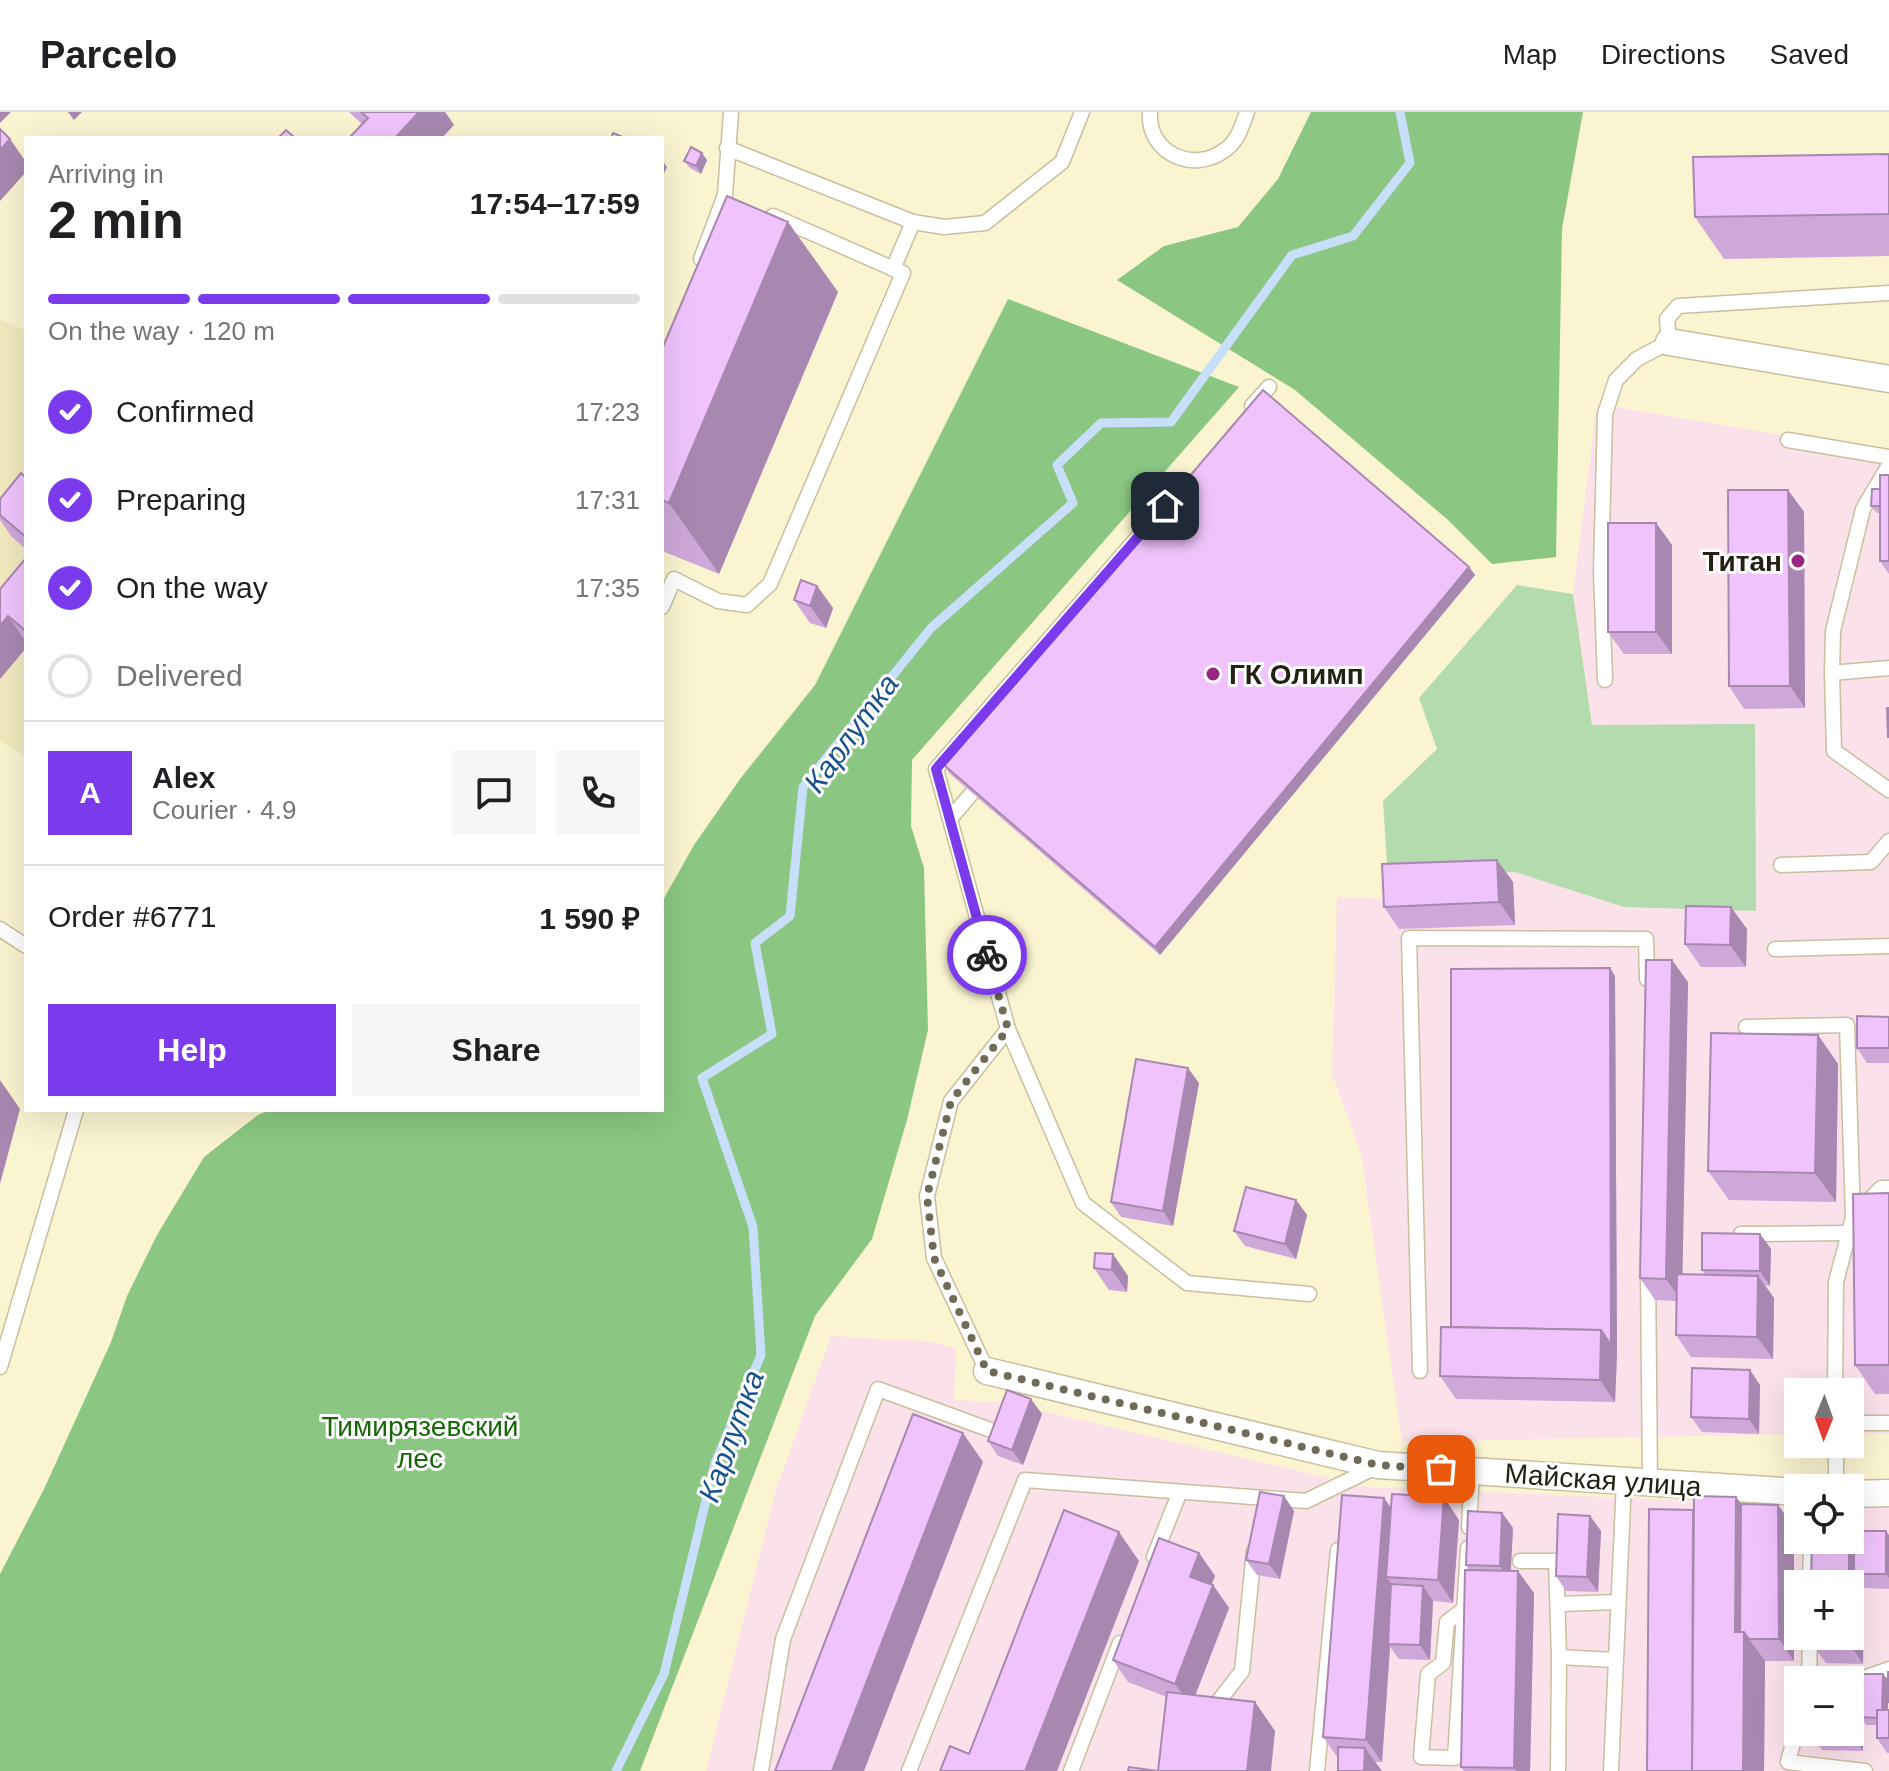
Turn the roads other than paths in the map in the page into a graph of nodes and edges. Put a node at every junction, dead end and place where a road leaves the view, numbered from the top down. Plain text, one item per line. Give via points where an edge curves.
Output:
1 (731, 112) edge
2 (1082, 112) edge
3 (1150, 112) edge
4 (1247, 112) edge
5 (727, 148) junction
6 (739, 201) junction
7 (913, 222) junction
8 (893, 269) junction
9 (693, 278) edge
10 (1889, 293) edge
11 (1669, 342) junction
12 (1889, 379) edge
13 (1269, 387) dead end
14 (1238, 422) edge
15 (1788, 440) dead end
16 (1889, 457) edge
17 (1889, 465) edge
18 (1154, 518) edge
19 (668, 576) edge
20 (664, 597) edge
21 (1889, 668) edge
22 (1832, 673) junction
23 (1605, 680) dead end
24 (1889, 790) edge
25 (972, 793) edge
26 (950, 819) junction
27 (1889, 841) edge
28 (1781, 865) dead end
29 (0, 929) edge
30 (24, 945) edge
31 (1889, 946) edge
32 (1775, 949) dead end
33 (1647, 1001) edge
34 (1746, 1027) dead end
35 (1008, 1029) junction
36 (75, 1112) edge
37 (1889, 1188) edge
38 (1853, 1217) junction
39 (1849, 1233) junction
40 (1720, 1234) edge
41 (1648, 1251) edge
42 (1309, 1294) dead end
43 (0, 1367) edge
44 (987, 1371) joint
45 (1420, 1371) dead end
46 (1835, 1378) edge
47 (1864, 1423) edge
48 (1889, 1423) edge
49 (999, 1433) edge
50 (1378, 1465) junction
51 (1472, 1472) junction
52 (1637, 1482) junction
53 (1784, 1491) edge
54 (1889, 1493) edge
55 (1179, 1494) junction
56 (1864, 1494) edge
57 (1260, 1499) junction
58 (1258, 1514) edge
59 (1340, 1528) edge
60 (1257, 1530) edge
61 (1520, 1561) dead end
62 (1146, 1576) edge
63 (1617, 1602) junction
64 (1558, 1604) junction
65 (1464, 1609) junction
66 (1125, 1632) edge
67 (1559, 1657) junction
68 (1615, 1660) junction
69 (1889, 1669) edge
70 (1864, 1678) edge
71 (1195, 1714) edge
72 (1793, 1746) edge
73 (1788, 1766) edge
74 (761, 1771) edge
75 (909, 1771) edge
76 (1071, 1771) edge
77 (1317, 1771) edge
78 (1558, 1771) edge
79 (1611, 1771) edge
80 (1865, 1771) edge

1 - 5 lane
2 - 7 lane via 1062,162 985,223 944,227
3 - 4 lane via 1153,136 1163,148 1178,159 1197,162 1226,150
5 - 6 lane
5 - 7 lane
6 - 8 lane
6 - 9 lane
7 - 8 lane
8 - 19 lane via 903,273 770,584 747,605 718,601
10 - 11 lane via 1678,306 1667,319
11 - 12 street
11 - 23 lane via 1637,359 1616,380 1605,414
13 - 14 lane
15 - 16 lane
17 - 22 lane via 1863,509 1833,631
18 - 26 lane via 936,769
19 - 20 lane
21 - 22 lane
22 - 24 lane via 1834,751
25 - 26 lane
26 - 35 lane
27 - 28 lane via 1871,862
29 - 30 lane
31 - 32 lane
33 - 45 lane via 1646,939 1409,938
34 - 38 lane via 1847,1025
35 - 42 lane via 1083,1203 1187,1283
35 - 44 lane via 951,1101 927,1196 934,1258
36 - 43 lane
37 - 38 lane via 1881,1188
38 - 39 lane
39 - 40 lane
39 - 46 lane via 1836,1282
41 - 52 lane
44 - 50 street, Майская улица
47 - 48 lane
49 - 74 lane via 878,1389 783,1639
50 - 51 street, Майская улица
50 - 57 lane via 1344,1490 1306,1501
51 - 52 street, Майская улица
51 - 65 lane
52 - 53 street, Майская улица
52 - 63 lane
54 - 56 street
55 - 57 lane
55 - 62 lane
55 - 75 lane via 1025,1480
57 - 58 lane
59 - 77 lane
60 - 71 lane via 1242,1671 1208,1716
61 - 64 lane via 1556,1561
63 - 64 lane
63 - 68 lane
64 - 67 lane
65 - 65 lane via 1455,1758 1421,1757 1428,1674 1443,1663 1447,1622
66 - 76 lane
67 - 68 lane
67 - 78 lane
68 - 79 lane
69 - 70 lane
72 - 73 lane
73 - 80 lane

